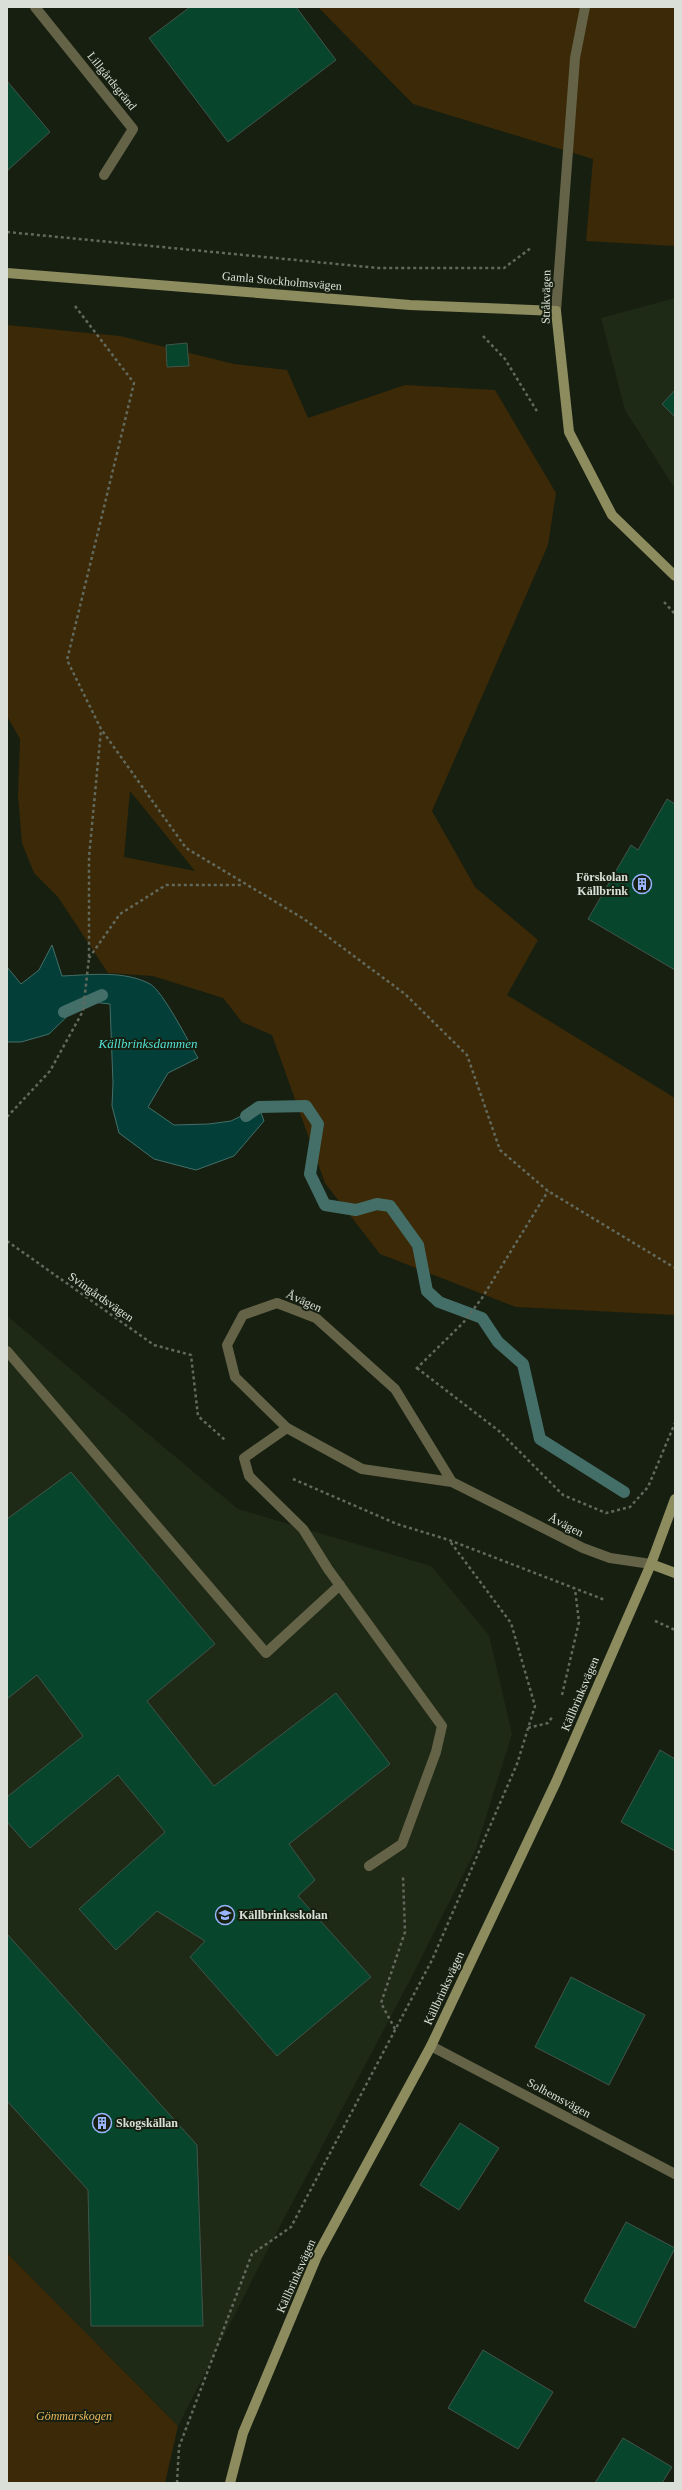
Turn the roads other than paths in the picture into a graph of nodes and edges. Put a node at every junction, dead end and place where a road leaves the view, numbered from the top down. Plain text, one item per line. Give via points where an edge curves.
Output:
1 (35, 7) edge
2 (585, 7) edge
3 (104, 175) dead end
4 (7, 273) edge
5 (556, 311) junction
6 (675, 576) edge
7 (7, 1351) edge
8 (287, 1428) junction
9 (452, 1482) junction
10 (675, 1499) edge
11 (651, 1564) junction
12 (675, 1573) edge
13 (340, 1585) junction
14 (369, 1866) dead end
15 (431, 2046) junction
16 (675, 2174) edge
17 (230, 2483) edge

1 - 3 street, Lillgårdsgränd via 134,129
2 - 5 street, Stråkvägen via 575,58
4 - 5 street, Gamla Stockholmsvägen via 410,305
5 - 6 street, Stråkvägen via 569,432 612,515
7 - 13 street via 266,1653
8 - 9 street, Åvägen via 362,1469
8 - 9 street, Åvägen via 235,1377 227,1345 243,1316 277,1303 316,1318 395,1389
8 - 13 street via 244,1458 249,1476 303,1530
9 - 11 street, Åvägen via 583,1548 610,1558
10 - 11 street, Källbrinksvägen
11 - 12 street, Åvägen
11 - 15 street, Källbrinksvägen via 556,1782
13 - 14 street via 442,1726 436,1752 402,1844
15 - 16 street, Solhemsvägen
15 - 17 street, Källbrinksvägen via 317,2256 243,2433

